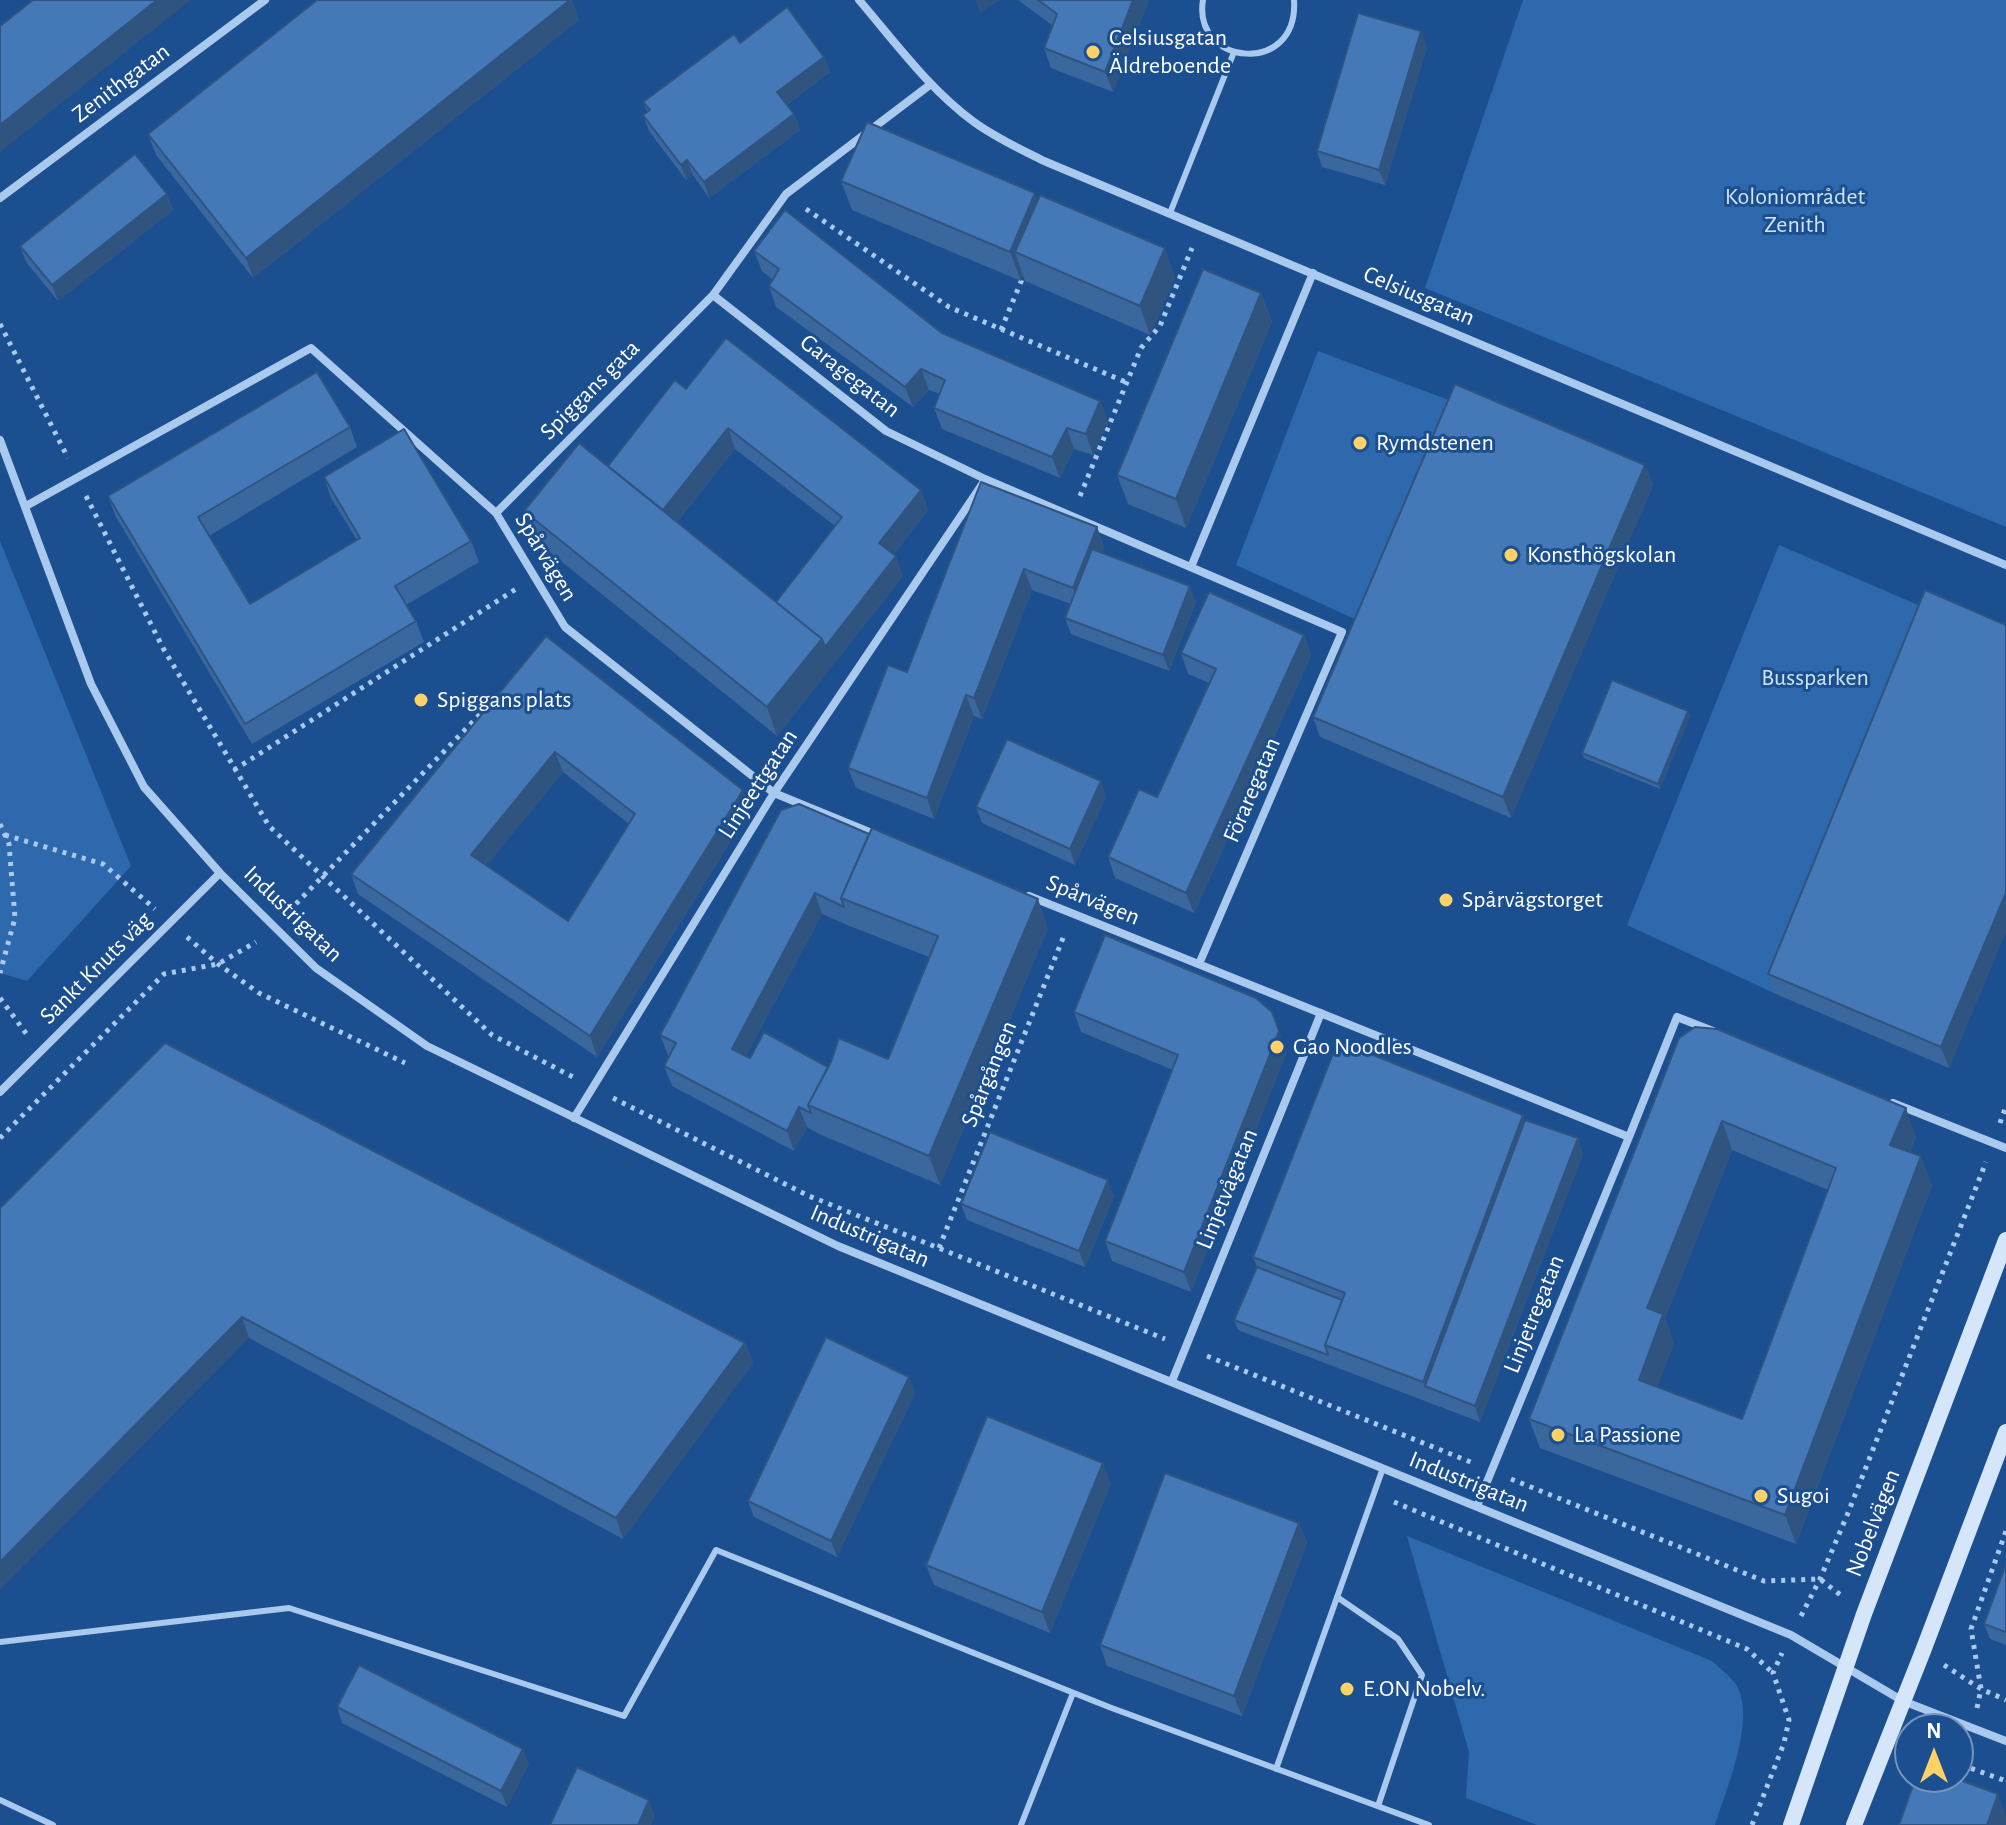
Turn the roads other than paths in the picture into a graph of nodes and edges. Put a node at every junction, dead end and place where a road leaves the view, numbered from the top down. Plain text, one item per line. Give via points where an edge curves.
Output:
1 (265, 0) edge
2 (859, 0) edge
3 (1203, 0) edge
4 (1294, 0) edge
5 (1234, 52) junction
6 (931, 84) junction
7 (0, 198) edge
8 (1170, 213) junction
9 (1313, 273) junction
10 (713, 295) junction
11 (0, 440) edge
12 (985, 479) junction
13 (26, 506) junction
14 (496, 513) junction
15 (2006, 565) edge
16 (1191, 567) junction
17 (1342, 632) joint
18 (774, 793) junction
19 (888, 839) edge
20 (220, 873) junction
21 (1016, 890) edge
22 (1199, 964) junction
23 (1321, 1013) junction
24 (1720, 1034) edge
25 (0, 1092) edge
26 (1878, 1097) edge
27 (574, 1118) junction
28 (1629, 1137) junction
29 (2006, 1148) edge
30 (2006, 1240) edge
31 (1172, 1381) junction
32 (2006, 1432) edge
33 (1383, 1468) junction
34 (1477, 1506) junction
35 (1337, 1597) junction
36 (0, 1642) edge
37 (1846, 1665) junction
38 (1073, 1693) junction
39 (1903, 1701) junction
40 (2006, 1741) edge
41 (1276, 1769) junction
42 (0, 1800) edge
43 (1378, 1806) junction
44 (53, 1825) edge
45 (1021, 1825) edge
46 (1429, 1825) edge
47 (1791, 1825) edge
48 (1854, 1825) edge

1 - 7 street, Zenithgatan
2 - 6 street, Celsiusgatan
3 - 5 lane via 1211,35
4 - 5 lane via 1289,32 1279,44 1250,55
5 - 8 lane
6 - 8 street, Celsiusgatan via 1005,142
6 - 10 street via 786,194
8 - 9 street, Celsiusgatan
9 - 15 street, Celsiusgatan
9 - 16 street
10 - 12 street, Garagegatan via 886,431
10 - 14 street, Spiggans gata
11 - 13 street, Industrigatan
12 - 16 street, Garagegatan
12 - 18 street, Linjeettgatan
13 - 14 street, Spårvägen via 311,348
13 - 20 street, Industrigatan via 91,684 144,787
14 - 18 street, Spårvägen via 565,627
16 - 17 street, Garagegatan
17 - 22 street, Föraregatan
18 - 19 street, Spårvägen
18 - 27 street, Linjeettgatan
20 - 25 street, Sankt Knuts väg
20 - 27 street, Industrigatan via 316,968 427,1046
21 - 22 street, Spårvägen
22 - 23 street, Spårvägen
23 - 28 street, Spårvägen
23 - 31 street, Linjetvågatan
24 - 28 street via 1677,1017
26 - 29 street
27 - 31 street, Industrigatan via 838,1246
28 - 34 street, Linjetregatan
30 - 37 main road, Nobelvägen
31 - 33 street, Industrigatan
32 - 39 main road
33 - 34 street, Industrigatan
33 - 35 lane
34 - 37 street, Industrigatan via 1791,1635
35 - 41 lane
35 - 43 lane via 1398,1639 1422,1675
36 - 38 lane via 289,1608 624,1716 716,1550
37 - 39 street, Industrigatan
37 - 47 main road, Nobelvägen
38 - 41 lane
38 - 45 lane
39 - 40 street, Industrigatan
39 - 48 main road
41 - 43 lane
42 - 44 lane
43 - 46 lane

